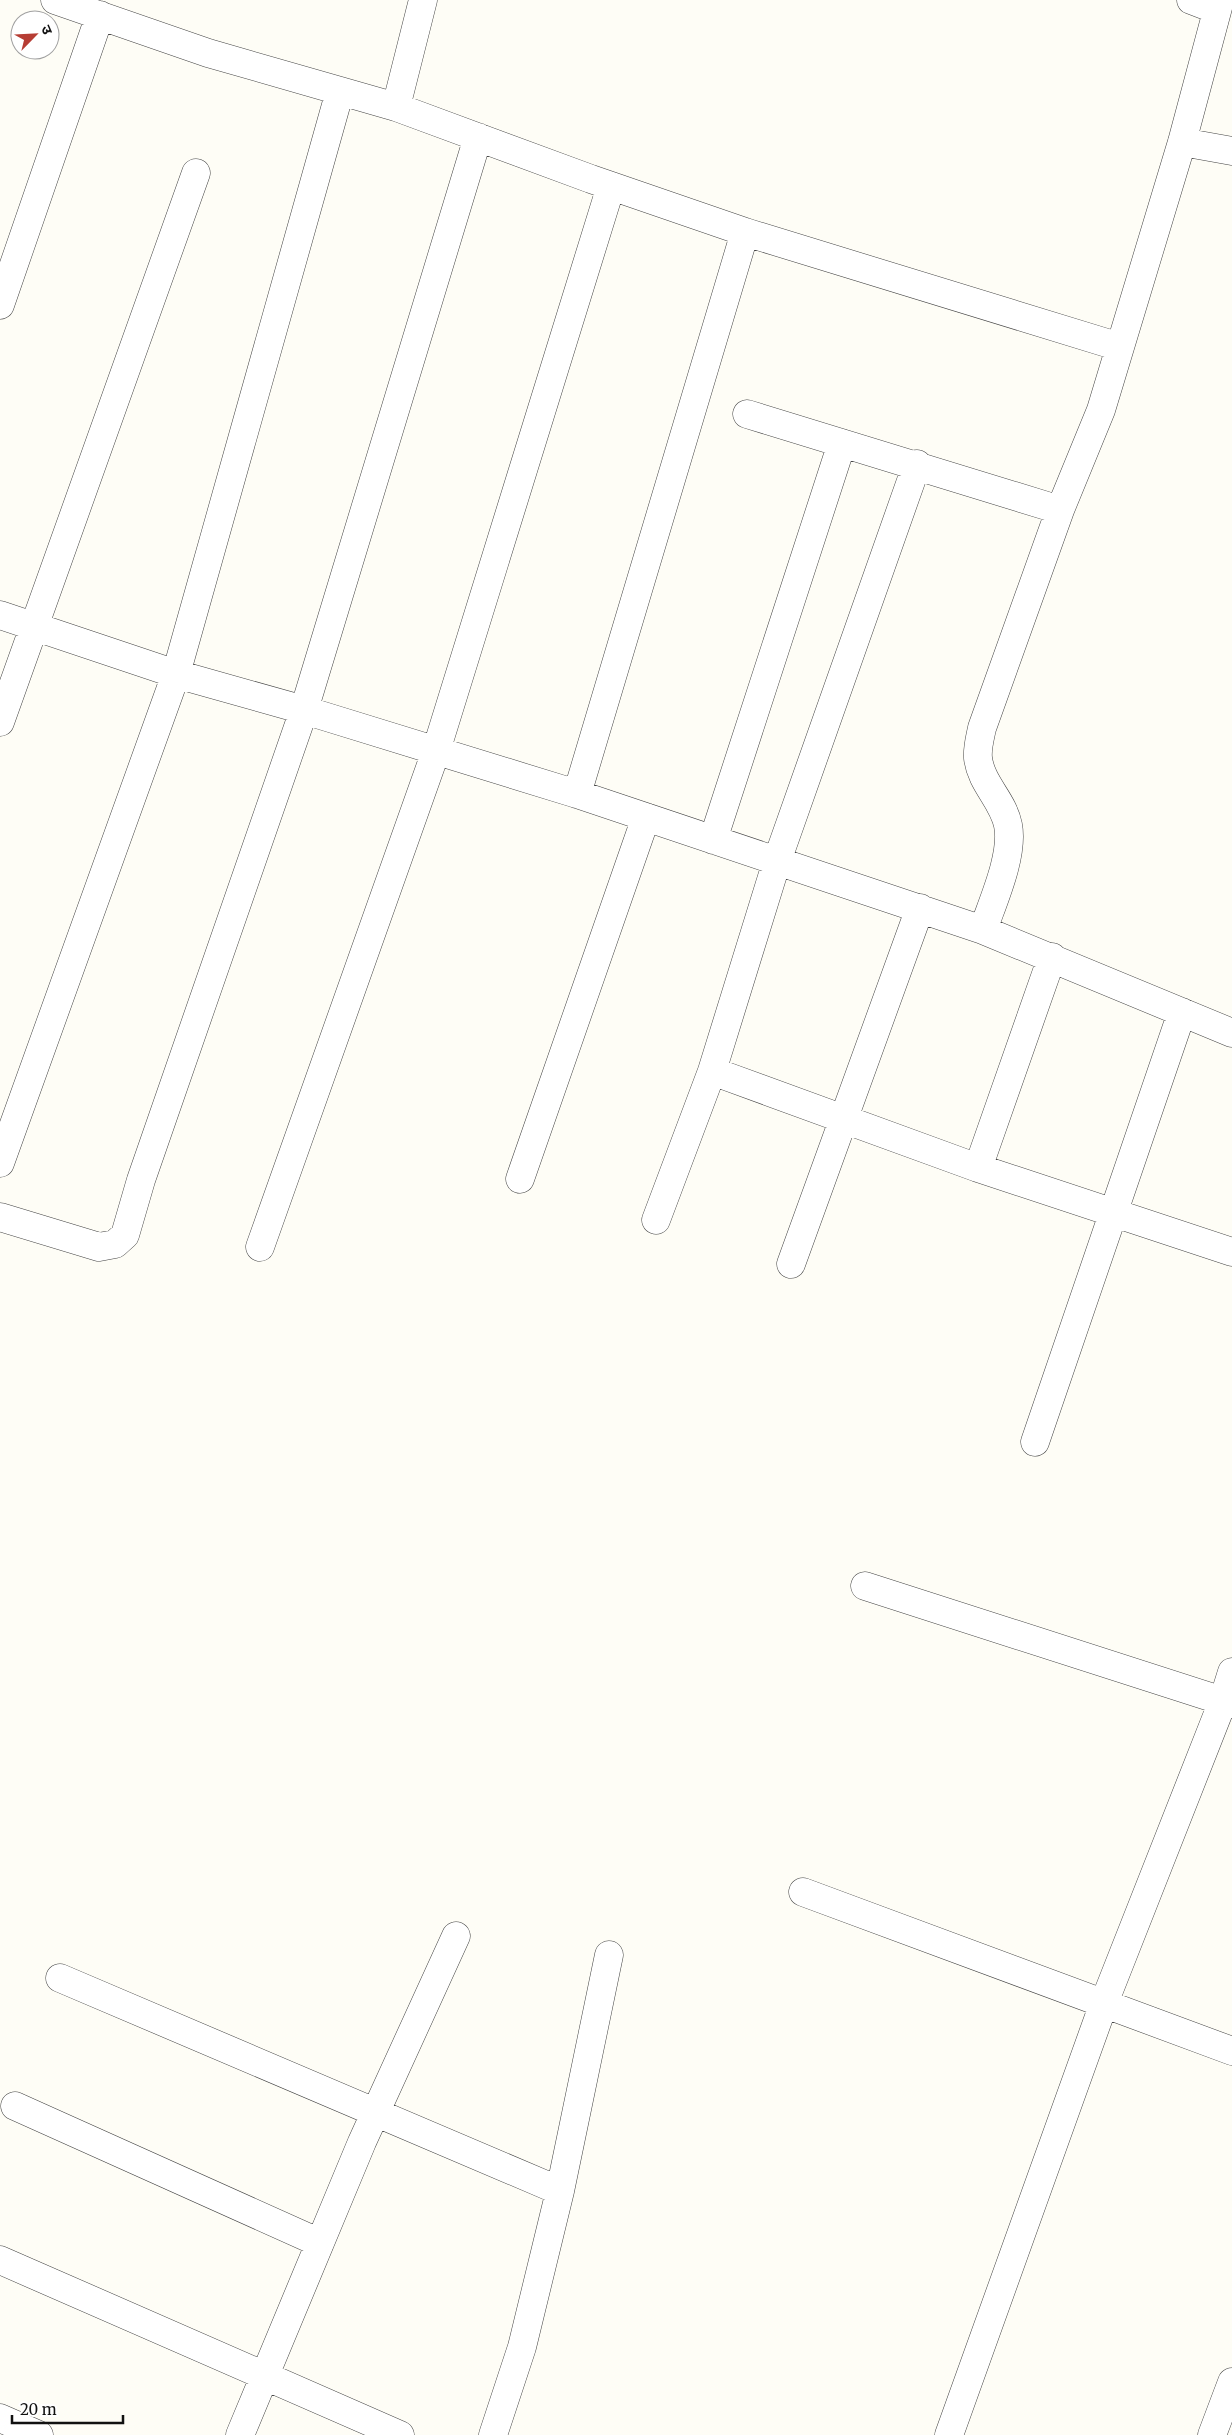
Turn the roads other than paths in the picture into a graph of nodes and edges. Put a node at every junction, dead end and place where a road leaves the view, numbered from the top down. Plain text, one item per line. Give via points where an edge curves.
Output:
1 (55, 0) edge
2 (423, 0) edge
3 (1191, 0) edge
4 (1218, 5) edge
5 (100, 15) junction
6 (340, 91) junction
7 (396, 107) junction
8 (478, 137) junction
9 (1182, 142) junction
10 (1232, 152) edge
11 (196, 173) dead end
12 (611, 186) junction
13 (745, 232) junction
14 (0, 305) edge
15 (1120, 347) junction
16 (747, 414) dead end
17 (842, 443) junction
18 (917, 464) junction
19 (1060, 510) junction
20 (0, 615) edge
21 (34, 626) junction
22 (176, 674) junction
23 (304, 710) junction
24 (0, 722) edge
25 (436, 751) junction
26 (577, 794) junction
27 (646, 817) junction
28 (713, 840) junction
29 (778, 861) junction
30 (920, 908) junction
31 (983, 930) junction
32 (1052, 957) junction
33 (1182, 1012) junction
34 (1232, 1033) edge
35 (712, 1071) junction
36 (843, 1120) junction
37 (0, 1162) edge
38 (978, 1168) junction
39 (520, 1179) dead end
40 (1115, 1213) junction
41 (0, 1216) edge
42 (656, 1220) dead end
43 (260, 1248) dead end
44 (1232, 1252) edge
45 (791, 1264) dead end
46 (1035, 1442) dead end
47 (865, 1586) dead end
48 (1232, 1672) edge
49 (1227, 1703) edge
50 (803, 1892) dead end
51 (456, 1936) dead end
52 (608, 1955) dead end
53 (60, 1978) dead end
54 (1104, 2003) junction
55 (1232, 2051) edge
56 (15, 2106) dead end
57 (376, 2111) junction
58 (560, 2191) junction
59 (320, 2243) junction
60 (0, 2260) edge
61 (264, 2376) junction
62 (1232, 2382) edge
63 (0, 2418) edge
64 (38, 2435) edge
65 (240, 2435) edge
66 (400, 2435) edge
67 (492, 2435) edge
68 (949, 2435) edge
69 (1212, 2435) edge

1 - 5 street
2 - 7 street
3 - 4 street
4 - 9 street
5 - 6 street via 208,53
5 - 14 street
6 - 7 street
6 - 22 street
7 - 8 street
8 - 12 street
8 - 23 street
9 - 10 street
9 - 15 street
11 - 21 street
12 - 13 street
12 - 25 street
13 - 15 street
13 - 26 street
15 - 19 street via 1101,410
16 - 17 street
17 - 18 street
17 - 28 street
18 - 19 street
18 - 29 street
19 - 31 street via 982,728 978,759 982,775 1004,812 1009,839 1004,868
20 - 21 street
21 - 22 street
21 - 24 street
22 - 23 street
22 - 37 street
23 - 25 street
23 - 41 street via 141,1180 125,1235 115,1244 99,1247
25 - 26 street
25 - 43 street
26 - 27 street
27 - 28 street
27 - 39 street
28 - 29 street
29 - 30 street
29 - 35 street
30 - 31 street
30 - 36 street
31 - 32 street
32 - 33 street
32 - 38 street
33 - 34 street
33 - 40 street
35 - 36 street
35 - 42 street
36 - 38 street
36 - 45 street
38 - 40 street
40 - 44 street
40 - 46 street
47 - 49 street
48 - 49 street
49 - 54 street
50 - 54 street
51 - 57 street
52 - 58 street
53 - 57 street
54 - 55 street
54 - 68 street
56 - 59 street
57 - 58 street
57 - 59 street
58 - 67 street via 522,2347
59 - 61 street
60 - 61 street
61 - 65 street
61 - 66 street
62 - 69 street
63 - 64 street

